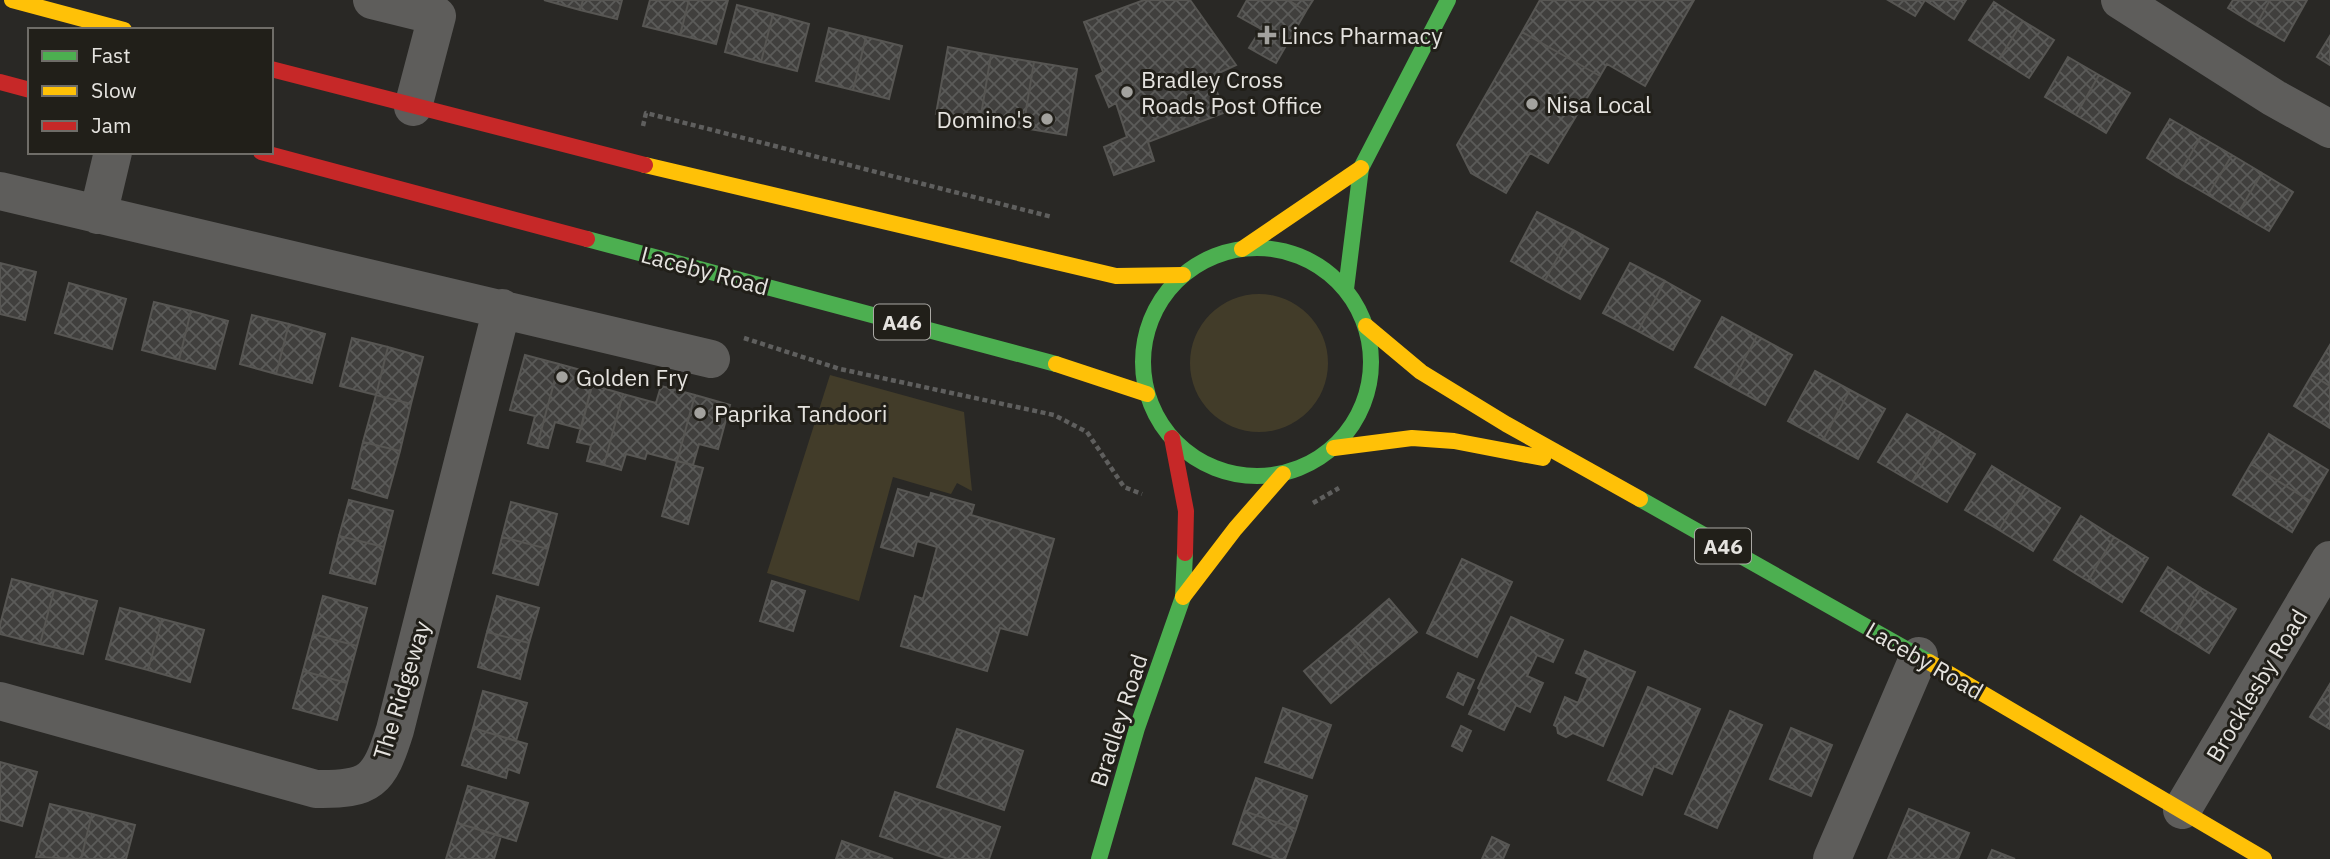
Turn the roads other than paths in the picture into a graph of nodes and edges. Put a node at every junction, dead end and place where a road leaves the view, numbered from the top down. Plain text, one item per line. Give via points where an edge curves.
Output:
1 (12, 0) edge
2 (372, 0) edge
3 (1448, 0) edge
4 (2120, 0) edge
5 (117, 28) edge
6 (273, 70) edge
7 (0, 82) edge
8 (28, 89) edge
9 (413, 107) junction
10 (2330, 130) edge
11 (113, 154) edge
12 (269, 154) edge
13 (1361, 168) junction
14 (0, 191) edge
15 (98, 215) junction
16 (1242, 249) junction
17 (1183, 275) junction
18 (1346, 289) junction
19 (502, 308) junction
20 (1366, 326) junction
21 (711, 359) dead end
22 (1147, 394) junction
23 (1172, 438) junction
24 (1334, 448) junction
25 (1582, 467) junction
26 (1283, 474) junction
27 (2330, 560) edge
28 (1183, 597) junction
29 (1919, 656) junction
30 (0, 701) edge
31 (2182, 810) junction
32 (1099, 859) edge
33 (1832, 859) edge
34 (2264, 859) edge

1 - 5 main road
2 - 9 street via 437,16
3 - 13 main road
4 - 10 street
6 - 9 main road
7 - 8 main road
9 - 17 main road via 1116,275
11 - 15 street
12 - 22 main road, Laceby Road / A46 via 1060,365
13 - 16 main road
13 - 18 main road
14 - 15 street
15 - 19 street
16 - 17 main road, A46 via 1210,258
16 - 18 main road, A46 via 1288,252 1329,273
17 - 22 main road, A46 via 1167,291 1147,332 1143,374
18 - 20 main road, A46
19 - 21 street
19 - 30 street, The Ridgeway via 395,730 386,761 366,784 316,789
20 - 24 main road, A46 via 1372,351 1371,378 1352,427
20 - 25 main road, Laceby Road / A46 via 1421,372
22 - 23 main road, A46
23 - 26 main road, A46 via 1187,453 1224,472 1253,477
23 - 28 main road, Bradley Road via 1186,511
24 - 25 main road, Laceby Road / A46 via 1412,438 1454,441
24 - 26 main road, A46
25 - 29 main road, Laceby Road / A46
26 - 28 main road, Bradley Road
27 - 31 street, Brocklesby Road
28 - 32 main road, Bradley Road via 1137,728
29 - 31 main road, Laceby Road / A46
29 - 33 street
31 - 34 main road, Laceby Road / A46

